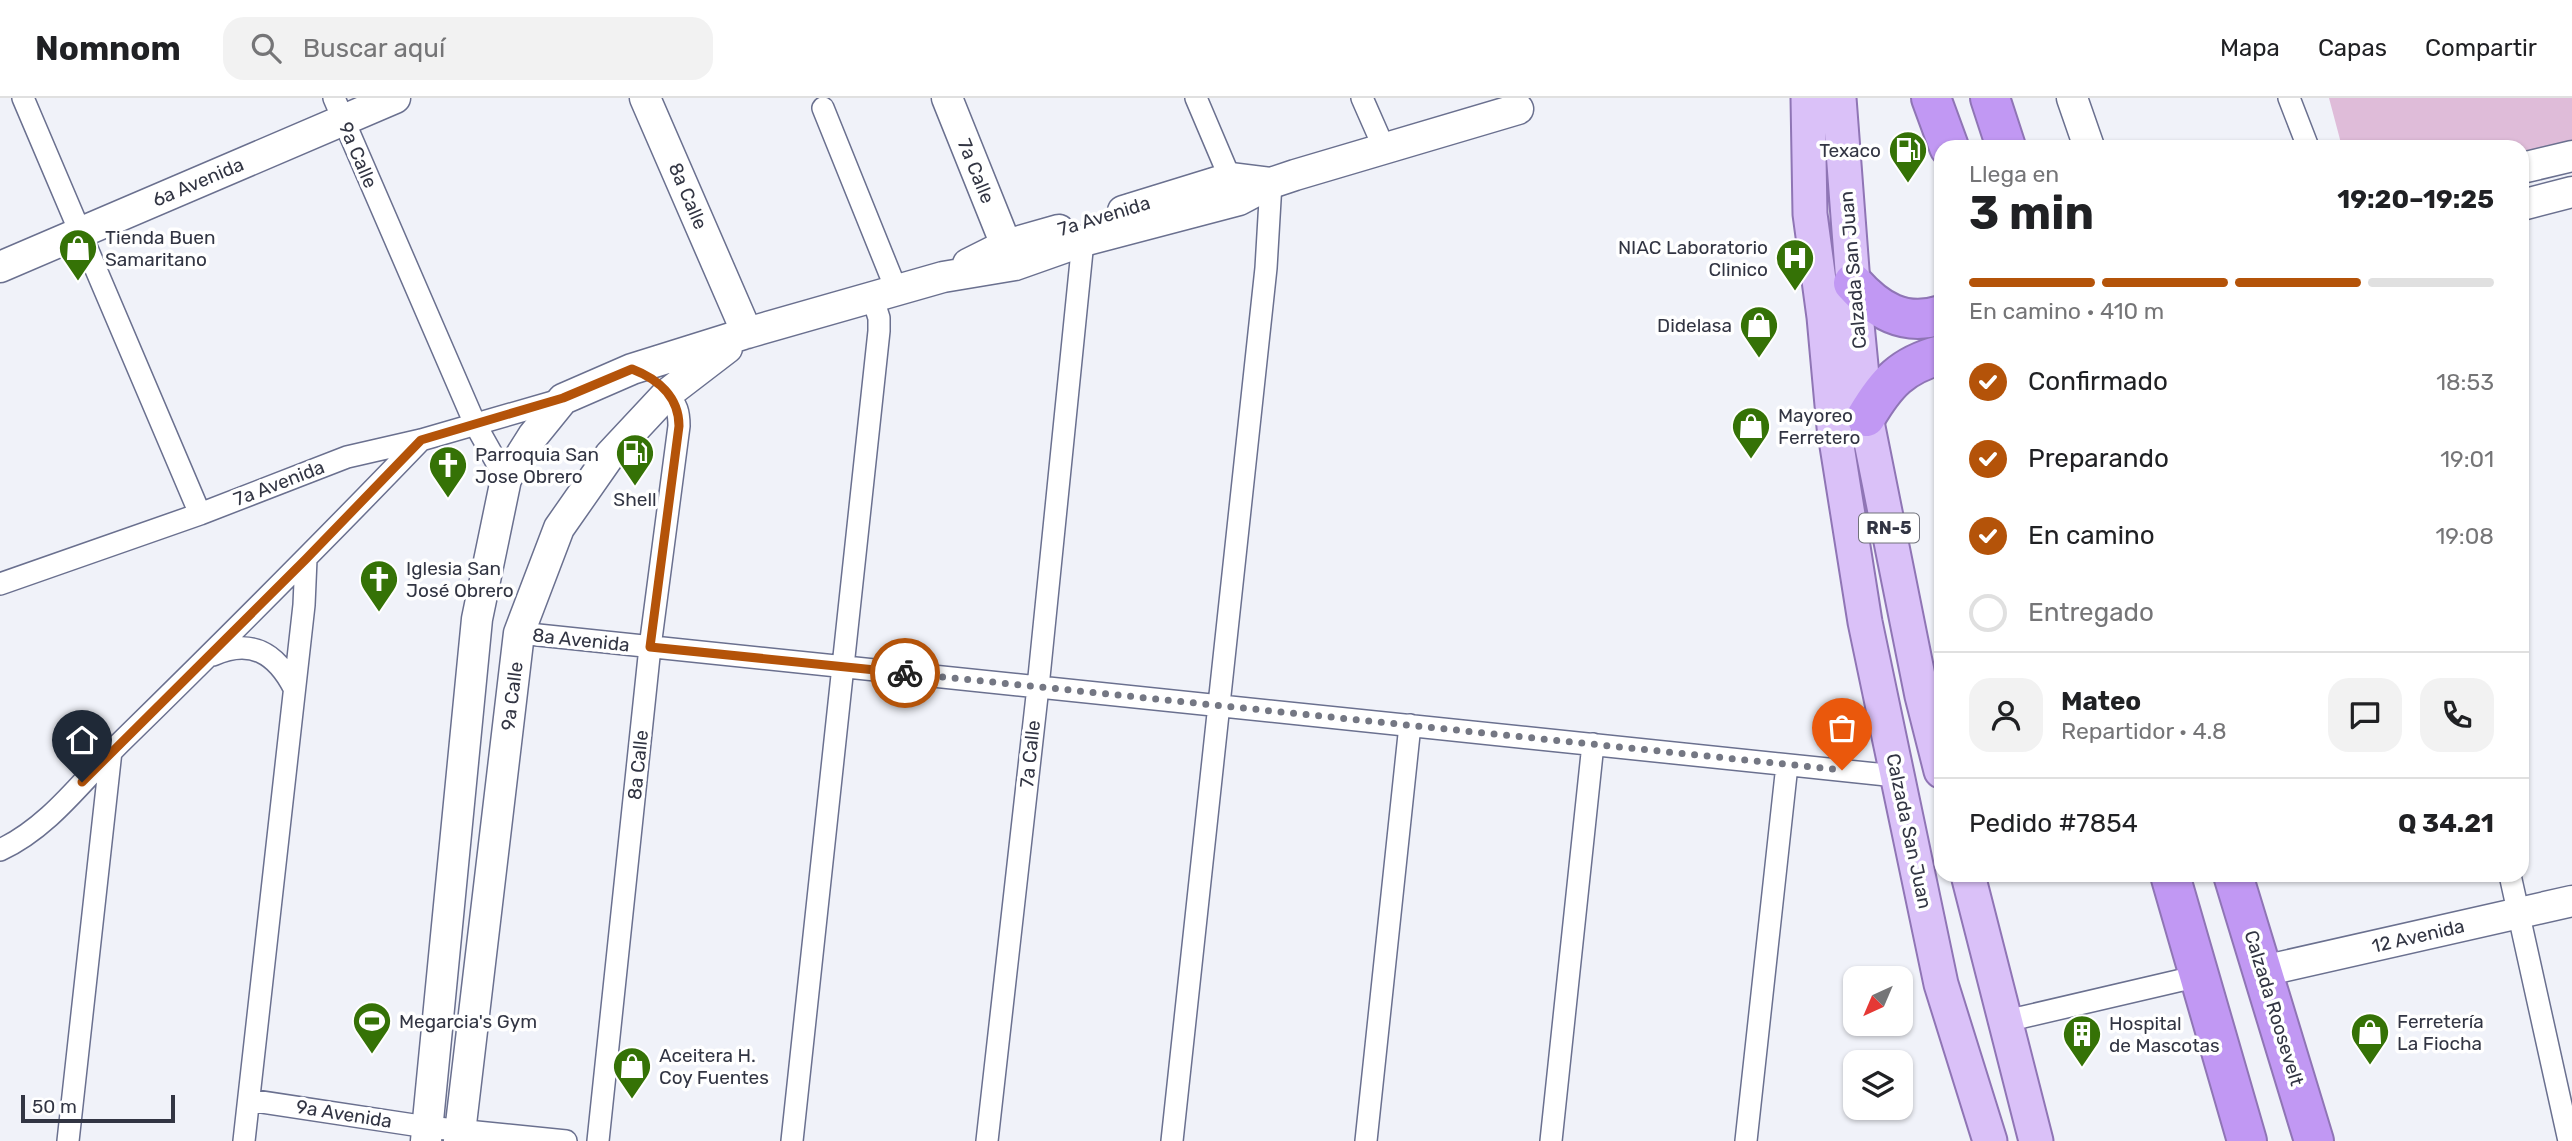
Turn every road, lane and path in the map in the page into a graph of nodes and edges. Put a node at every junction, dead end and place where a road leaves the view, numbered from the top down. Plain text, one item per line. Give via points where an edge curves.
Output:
1 (23, 98) edge
2 (396, 98) edge
3 (645, 98) edge
4 (947, 98) edge
5 (1196, 98) edge
6 (1362, 98) edge
7 (1798, 98) edge
8 (1808, 98) edge
9 (1839, 98) edge
10 (1931, 98) edge
11 (2072, 98) edge
12 (2289, 98) edge
13 (1994, 100) edge
14 (823, 108) dead end
15 (338, 109) edge
16 (1518, 109) dead end
17 (1946, 140) edge
18 (2004, 140) edge
19 (2087, 140) edge
20 (2305, 140) edge
21 (1384, 148) junction
22 (2571, 160) edge
23 (2529, 167) edge
24 (1230, 178) junction
25 (1271, 183) junction
26 (2572, 192) edge
27 (2529, 203) edge
28 (1810, 214) junction
29 (79, 233) junction
30 (1083, 241) junction
31 (1006, 245) junction
32 (0, 267) edge
33 (982, 270) junction
34 (943, 277) junction
35 (1853, 283) junction
36 (884, 293) junction
37 (1934, 316) edge
38 (747, 333) junction
39 (1934, 357) edge
40 (632, 369) junction
41 (667, 394) junction
42 (563, 398) junction
43 (1866, 417) junction
44 (475, 424) junction
45 (421, 440) junction
46 (506, 479) junction
47 (200, 514) junction
48 (306, 559) junction
49 (0, 584) edge
50 (519, 634) junction
51 (650, 647) junction
52 (208, 657) junction
53 (843, 667) junction
54 (1038, 687) junction
55 (294, 688) junction
56 (1932, 693) edge
57 (1219, 706) junction
58 (1410, 726) junction
59 (1593, 744) junction
60 (111, 751) junction
61 (1787, 765) junction
62 (1896, 776) junction
63 (0, 849) edge
64 (1970, 882) edge
65 (2172, 882) edge
66 (2235, 882) edge
67 (2512, 882) edge
68 (2572, 901) edge
69 (2520, 914) junction
70 (2263, 971) junction
71 (2199, 976) junction
72 (2006, 1021) junction
73 (249, 1100) junction
74 (427, 1134) edge
75 (460, 1135) edge
76 (68, 1141) edge
77 (244, 1141) edge
78 (565, 1141) edge
79 (598, 1141) edge
80 (792, 1141) edge
81 (987, 1141) edge
82 (1172, 1141) edge
83 (1366, 1141) edge
84 (1552, 1141) edge
85 (1746, 1141) edge
86 (1990, 1141) edge
87 (2036, 1141) edge
88 (2247, 1141) edge
89 (2314, 1141) edge
90 (2569, 1141) edge

1 - 29 street
2 - 15 main road, 6a Avenida
3 - 38 main road, 8a Calle
4 - 31 main road, 7a Calle
5 - 24 street
6 - 21 street
7 - 28 main road
8 - 28 main road, Calzada San Juan / RN-5
9 - 35 main road, Calzada San Juan / RN-5
10 - 17 highway
11 - 19 main road
12 - 20 street
13 - 18 highway
14 - 36 street
15 - 29 main road, 6a Avenida
15 - 44 street, 9a Calle
16 - 21 main road, 7a Avenida
21 - 25 main road, 7a Avenida
22 - 23 main road
24 - 25 main road, 7a Avenida
24 - 31 main road, 7a Avenida
25 - 30 main road, 7a Avenida via 1239,200
25 - 57 street
26 - 27 main road
28 - 62 main road, Calzada San Juan / RN-5 via 1836,440
29 - 32 main road, 6a Avenida
29 - 47 street
30 - 33 main road, 7a Avenida via 1014,265
30 - 54 street, 7a Calle
31 - 33 main road
31 - 34 main road, 7a Avenida
33 - 34 main road, 7a Avenida
34 - 36 main road, 7a Avenida
35 - 37 highway via 1890,315 1914,320
35 - 43 main road, Calzada San Juan / RN-5
36 - 38 main road, 7a Avenida
36 - 53 street
38 - 40 main road, 7a Avenida
38 - 41 main road, 9a Calle
39 - 43 highway via 1898,374
40 - 41 main road
40 - 42 main road
41 - 50 main road, 9a Calle via 610,455 559,528
41 - 51 street, 8a Calle via 676,403 679,426
42 - 44 street, 7a Avenida
42 - 46 main road
43 - 56 main road, Calzada San Juan / RN-5
44 - 45 street, 7a Avenida
44 - 46 street, 9a Calle
45 - 47 street, 7a Avenida via 347,457
45 - 48 street
46 - 74 main road via 477,619
47 - 49 street, 7a Avenida
48 - 52 street
48 - 55 street
50 - 51 street, 8a Avenida
50 - 75 main road, 9a Calle
51 - 53 street, 8a Avenida
51 - 79 street, 8a Calle
52 - 55 street via 227,648 258,651 284,669
52 - 60 street
53 - 54 street, 8a Avenida
53 - 80 street
54 - 57 street, 8a Avenida
54 - 81 street, 7a Calle
55 - 73 street
57 - 58 street, 8a Avenida
57 - 82 street
58 - 59 street, 8a Avenida
58 - 83 street
59 - 61 street, 8a Avenida
59 - 84 street
60 - 63 street via 53,813
60 - 76 street
61 - 62 street, 8a Avenida
61 - 85 street
62 - 86 main road, Calzada San Juan / RN-5 via 1941,984
64 - 72 main road
65 - 71 highway
66 - 70 highway, Calzada Roosevelt
67 - 69 street
68 - 69 main road, 12 Avenida
69 - 70 main road, 12 Avenida
69 - 90 street
70 - 89 highway, Calzada Roosevelt
71 - 72 street
71 - 88 highway
72 - 87 main road
73 - 74 street, 9a Avenida
73 - 77 street
74 - 75 street, 9a Avenida
75 - 78 street, 9a Avenida

